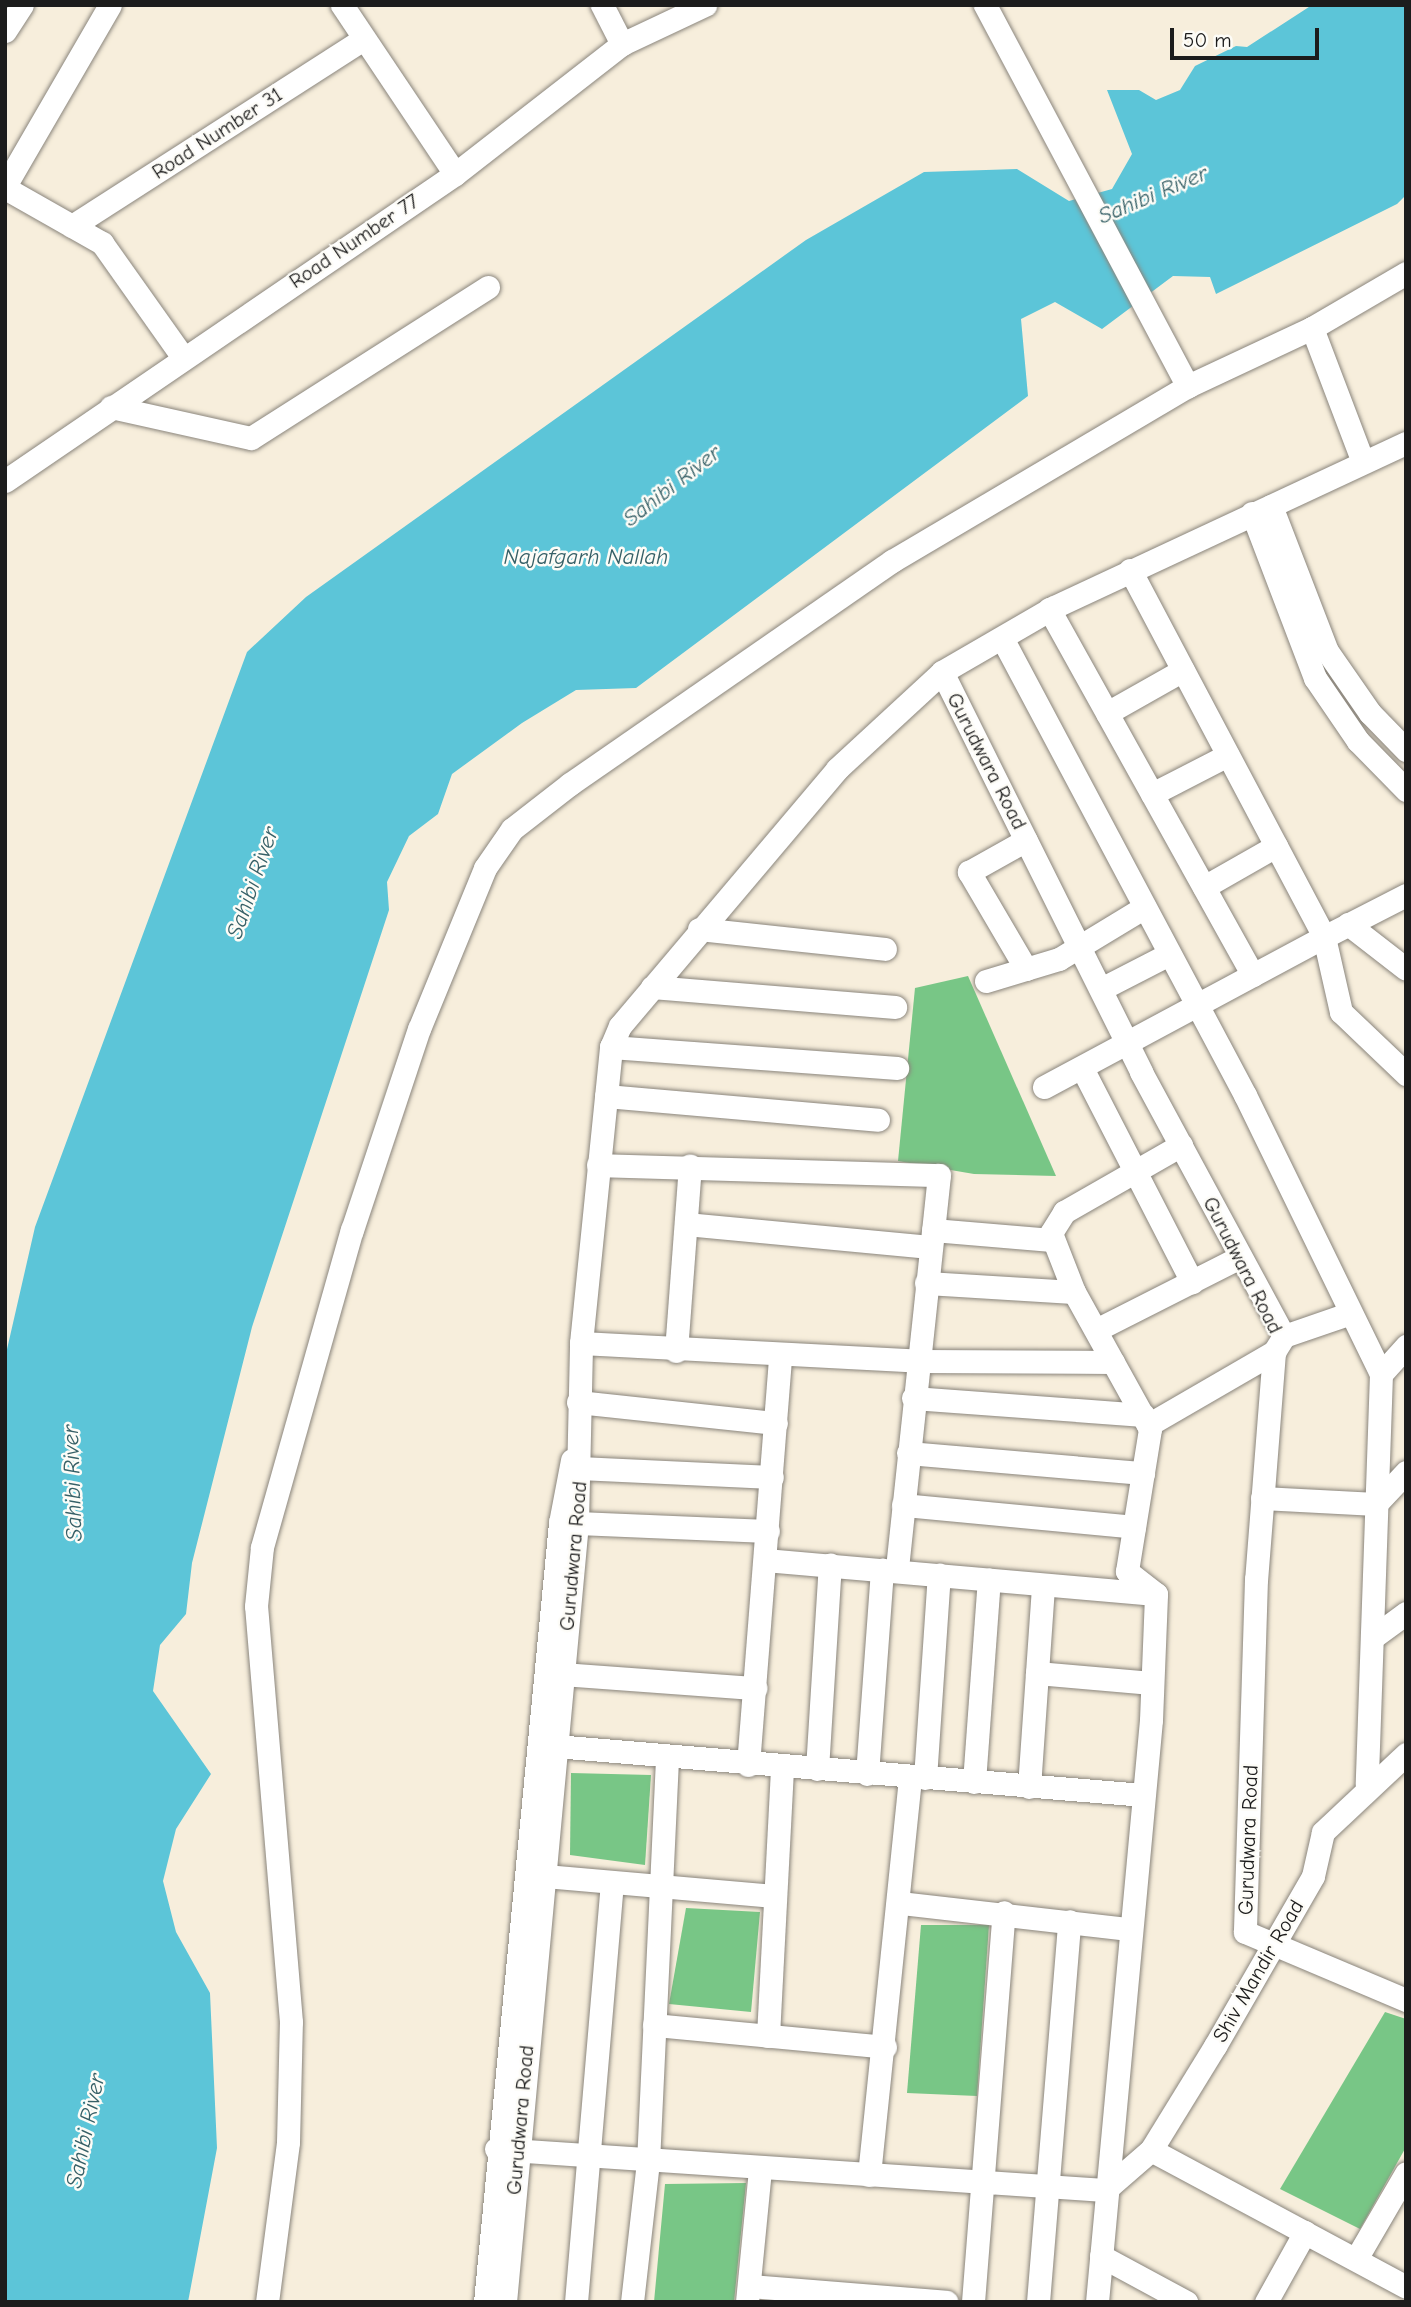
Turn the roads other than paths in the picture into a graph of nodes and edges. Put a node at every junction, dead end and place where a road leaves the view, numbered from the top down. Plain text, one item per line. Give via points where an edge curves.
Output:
1 (22, 5) edge
2 (110, 5) edge
3 (341, 5) edge
4 (602, 5) edge
5 (705, 5) edge
6 (985, 5) edge
7 (5, 31) edge
8 (363, 39) junction
9 (622, 44) junction
10 (455, 174) junction
11 (5, 187) edge
12 (72, 226) junction
13 (1406, 274) edge
14 (488, 286) dead end
15 (1312, 328) junction
16 (182, 356) junction
17 (1188, 386) junction
18 (111, 407) junction
19 (1404, 444) edge
20 (1363, 462) junction
21 (5, 481) edge
22 (1262, 510) junction
23 (1130, 570) junction
24 (1049, 610) junction
25 (1002, 638) junction
26 (1183, 670) junction
27 (942, 672) junction
28 (1107, 713) junction
29 (1406, 750) edge
30 (1228, 755) junction
31 (1406, 790) edge
32 (1152, 794) junction
33 (1026, 840) junction
34 (1276, 846) junction
35 (1204, 887) junction
36 (1406, 895) edge
37 (1145, 907) junction
38 (1348, 924) junction
39 (699, 929) junction
40 (1324, 937) junction
41 (1078, 943) junction
42 (885, 949) dead end
43 (1169, 954) junction
44 (1026, 969) junction
45 (1406, 969) edge
46 (1253, 975) junction
47 (986, 981) dead end
48 (652, 987) junction
49 (1101, 989) junction
50 (1197, 1006) junction
51 (895, 1007) dead end
52 (1129, 1045) junction
53 (611, 1047) junction
54 (897, 1068) dead end
55 (1082, 1068) junction
56 (1406, 1074) edge
57 (1044, 1087) dead end
58 (606, 1096) junction
59 (878, 1119) dead end
60 (1181, 1145) junction
61 (598, 1165) junction
62 (690, 1166) junction
63 (1133, 1175) junction
64 (686, 1224) junction
65 (932, 1238) junction
66 (1052, 1240) junction
67 (1240, 1257) junction
68 (1192, 1282) junction
69 (926, 1283) junction
70 (1074, 1292) junction
71 (1348, 1314) junction
72 (1096, 1331) junction
73 (581, 1343) junction
74 (1279, 1344) junction
75 (1406, 1346) edge
76 (676, 1352) junction
77 (780, 1356) junction
78 (920, 1361) junction
79 (1113, 1362) junction
80 (1381, 1374) junction
81 (913, 1398) junction
82 (579, 1402) junction
83 (1145, 1420) junction
84 (776, 1423) junction
85 (908, 1453) junction
86 (577, 1460) junction
87 (1406, 1472) edge
88 (1143, 1474) junction
89 (772, 1477) junction
90 (1262, 1498) junction
91 (1376, 1504) junction
92 (903, 1505) junction
93 (577, 1523) junction
94 (1135, 1527) junction
95 (768, 1531) junction
96 (765, 1560) junction
97 (831, 1564) junction
98 (890, 1571) junction
99 (939, 1574) junction
100 (989, 1580) junction
101 (1043, 1585) junction
102 (1156, 1594) junction
103 (1406, 1613) edge
104 (1372, 1639) junction
105 (1037, 1673) junction
106 (563, 1674) junction
107 (1152, 1683) junction
108 (755, 1688) junction
109 (555, 1746) junction
110 (1406, 1754) edge
111 (667, 1758) junction
112 (748, 1765) junction
113 (782, 1768) junction
114 (817, 1769) junction
115 (867, 1774) junction
116 (917, 1778) junction
117 (974, 1782) junction
118 (1367, 1784) junction
119 (1029, 1787) junction
120 (1143, 1795) junction
121 (545, 1875) junction
122 (612, 1883) junction
123 (660, 1886) junction
124 (774, 1896) junction
125 (901, 1903) junction
126 (1004, 1912) junction
127 (1069, 1921) junction
128 (1129, 1929) junction
129 (1271, 1944) junction
130 (1406, 2000) edge
131 (654, 2025) junction
132 (768, 2036) junction
133 (885, 2047) junction
134 (506, 2150) junction
135 (1151, 2150) junction
136 (590, 2158) junction
137 (648, 2162) junction
138 (760, 2169) junction
139 (1406, 2173) edge
140 (869, 2175) junction
141 (982, 2183) junction
142 (1045, 2187) junction
143 (1105, 2190) junction
144 (1305, 2232) junction
145 (1101, 2256) junction
146 (1356, 2259) junction
147 (1406, 2287) edge
148 (748, 2294) edge
149 (860, 2298) edge
150 (267, 2302) edge
151 (485, 2302) edge
152 (505, 2302) edge
153 (576, 2302) edge
154 (632, 2302) edge
155 (946, 2302) edge
156 (973, 2302) edge
157 (1038, 2302) edge
158 (1097, 2302) edge
159 (1186, 2302) edge
160 (1266, 2302) edge

1 - 7 street
2 - 11 street
3 - 8 street
4 - 9 street
5 - 9 street, Road Number 77
6 - 17 street
8 - 10 street
8 - 12 street, Road Number 31
9 - 10 street, Road Number 77
10 - 16 street, Road Number 77
11 - 12 street
12 - 16 street via 102,243
13 - 15 street
14 - 18 street via 251,438
15 - 17 street
15 - 20 street
16 - 18 street, Road Number 77
17 - 150 street via 892,561 570,784 512,828 479,880 419,1029 352,1230 262,1547 256,1606 291,2022 288,2142
18 - 21 street, Road Number 77
19 - 20 street
20 - 22 street
22 - 23 street
22 - 29 street via 1327,651 1370,713
22 - 31 street via 1315,678 1358,741
23 - 24 street
23 - 26 street
24 - 25 street
24 - 28 street
25 - 27 street
25 - 37 street
26 - 28 street
26 - 30 street
27 - 33 street, Gurudwara Road
27 - 39 street via 837,769
28 - 32 street
30 - 32 street
30 - 34 street
32 - 35 street
33 - 41 street, Gurudwara Road
33 - 44 street via 969,872
34 - 35 street
34 - 40 street
35 - 46 street
36 - 38 street
37 - 41 street
37 - 43 street
38 - 40 street
38 - 45 street
39 - 42 street
39 - 48 street
40 - 46 street
40 - 56 street via 1341,1012
41 - 44 street via 1059,959
41 - 49 street, Gurudwara Road
43 - 49 street
43 - 50 street
44 - 47 street
46 - 50 street
48 - 51 street
48 - 53 street
49 - 52 street, Gurudwara Road
50 - 52 street
50 - 71 street
52 - 55 street
52 - 60 street, Gurudwara Road
53 - 54 street
53 - 58 street
55 - 57 street
55 - 63 street
58 - 59 street
58 - 61 street
60 - 63 street
60 - 67 street, Gurudwara Road
61 - 62 street
61 - 73 street
62 - 64 street
62 - 65 street via 939,1175
63 - 66 street via 1056,1218
63 - 68 street
64 - 65 street
64 - 76 street
65 - 66 street
65 - 69 street
66 - 70 street
67 - 68 street
67 - 74 street, Gurudwara Road
68 - 72 street
69 - 70 street
69 - 78 street
70 - 72 street
71 - 74 street
71 - 80 street
72 - 79 street
73 - 76 street
73 - 82 street
74 - 83 street
74 - 90 street, Gurudwara Road
75 - 80 street
76 - 77 street
77 - 78 street
77 - 84 street
78 - 79 street
78 - 81 street
79 - 83 street
80 - 91 street
81 - 83 street
81 - 85 street
82 - 84 street
82 - 86 street
83 - 88 street
84 - 89 street
85 - 88 street
85 - 92 street
86 - 89 street
86 - 93 street, Gurudwara Road
86 - 134 street, Gurudwara Road via 560,1523
87 - 91 street
88 - 94 street
89 - 95 street
90 - 91 street
90 - 129 street, Gurudwara Road via 1245,1932
91 - 104 street
92 - 94 street
92 - 98 street
93 - 95 street
93 - 106 street, Gurudwara Road
94 - 102 street via 1127,1571
95 - 96 street
96 - 97 street
96 - 108 street
97 - 98 street
97 - 114 street
98 - 99 street
98 - 115 street
99 - 100 street
99 - 116 street
100 - 101 street
100 - 117 street
101 - 102 street
101 - 105 street
102 - 107 street
103 - 104 street
104 - 118 street
105 - 107 street
105 - 119 street
106 - 108 street
106 - 109 street, Gurudwara Road
107 - 120 street
108 - 112 street
109 - 111 street
109 - 121 street, Gurudwara Road
110 - 118 street, Shiv Mandir Road
111 - 112 street
111 - 123 street
112 - 113 street
113 - 114 street
113 - 124 street
114 - 115 street
115 - 116 street
116 - 117 street
116 - 125 street
117 - 119 street
118 - 129 street, Shiv Mandir Road via 1323,1832 1314,1876
119 - 120 street
120 - 128 street
121 - 122 street
121 - 134 street, Gurudwara Road
122 - 123 street
122 - 136 street
123 - 124 street
123 - 131 street
124 - 132 street
125 - 126 street
125 - 133 street
126 - 127 street
126 - 141 street
127 - 128 street
127 - 142 street
128 - 143 street
129 - 130 street
129 - 135 street, Shiv Mandir Road
131 - 132 street
131 - 137 street
132 - 133 street
133 - 140 street
134 - 136 street
134 - 151 street, Gurudwara Road
134 - 152 street, Gurudwara Road
135 - 143 street, Shiv Mandir Road
135 - 144 street
136 - 137 street
136 - 153 street
137 - 138 street
137 - 154 street
138 - 140 street
138 - 148 street
139 - 146 street
140 - 141 street
141 - 142 street
141 - 156 street
142 - 143 street
142 - 157 street
143 - 145 street
144 - 146 street
144 - 160 street
145 - 158 street
145 - 159 street
146 - 147 street
148 - 149 street
149 - 155 street

